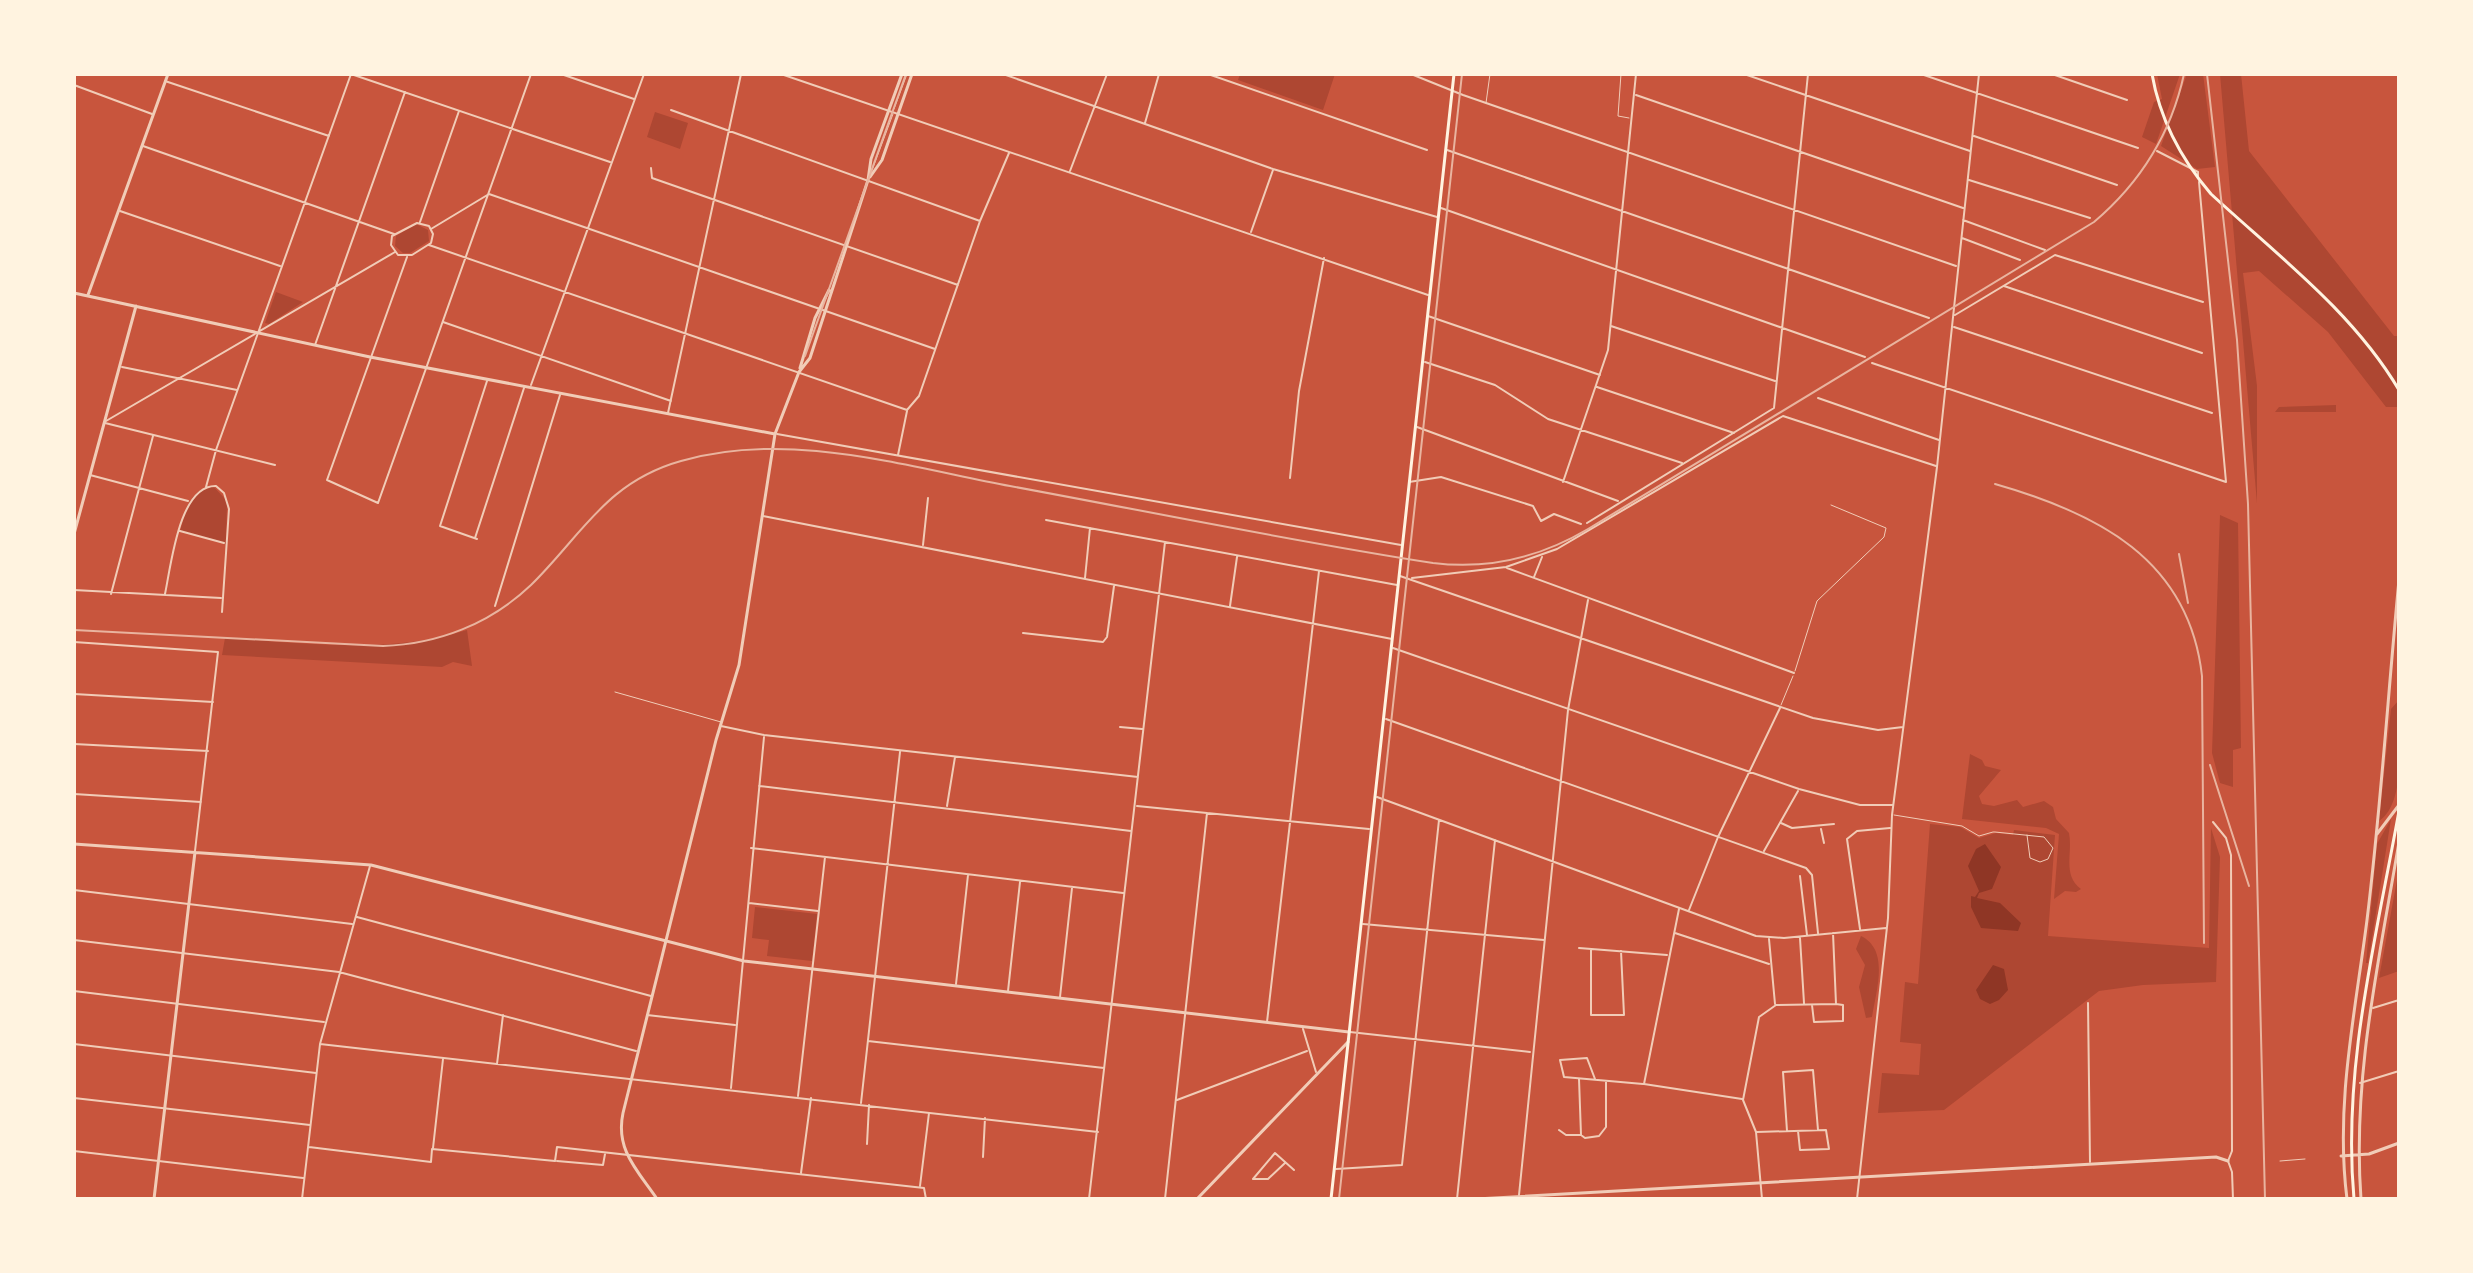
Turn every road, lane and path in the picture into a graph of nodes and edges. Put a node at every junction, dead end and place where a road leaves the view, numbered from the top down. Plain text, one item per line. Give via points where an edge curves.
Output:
1 (168, 74) edge
2 (351, 74) edge
3 (531, 74) edge
4 (561, 74) edge
5 (644, 74) edge
6 (741, 74) edge
7 (781, 74) edge
8 (907, 74) edge
9 (1003, 74) edge
10 (1107, 74) edge
11 (1159, 74) edge
12 (1208, 74) edge
13 (1411, 74) edge
14 (1454, 74) edge
15 (1490, 74) edge
16 (1621, 74) edge
17 (1636, 74) edge
18 (1744, 74) edge
19 (1808, 74) edge
20 (1921, 74) edge
21 (1979, 74) edge
22 (2052, 74) edge
23 (2152, 74) edge
24 (165, 81) junction
25 (74, 85) edge
26 (1453, 89) junction
27 (405, 92) junction
28 (1977, 93) junction
29 (1635, 94) junction
30 (1806, 96) junction
31 (635, 99) junction
32 (2127, 100) dead end
33 (1486, 103) junction
34 (1095, 106) junction
35 (459, 110) junction
36 (671, 110) dead end
37 (893, 113) junction
38 (153, 115) junction
39 (1632, 119) junction
40 (1145, 124) junction
41 (512, 129) junction
42 (729, 131) junction
43 (1973, 135) junction
44 (330, 137) junction
45 (142, 146) junction
46 (2138, 148) dead end
47 (1427, 150) dead end
48 (1446, 150) junction
49 (2157, 151) dead end
50 (1009, 152) junction
51 (1971, 152) junction
52 (1628, 153) junction
53 (1800, 154) junction
54 (611, 163) junction
55 (651, 168) dead end
56 (1273, 169) junction
57 (1070, 173) junction
58 (1967, 179) junction
59 (868, 180) junction
60 (2117, 185) dead end
61 (489, 194) junction
62 (715, 198) junction
63 (305, 201) junction
64 (1439, 207) junction
65 (1964, 209) junction
66 (1623, 210) junction
67 (1794, 210) junction
68 (119, 211) junction
69 (1438, 217) junction
70 (2090, 218) dead end
71 (358, 220) junction
72 (1962, 220) junction
73 (980, 221) junction
74 (420, 223) junction
75 (589, 228) junction
76 (431, 229) junction
77 (1250, 233) junction
78 (394, 234) junction
79 (1960, 237) junction
80 (429, 245) junction
81 (845, 245) junction
82 (2045, 250) dead end
83 (395, 252) junction
84 (407, 257) junction
85 (466, 257) junction
86 (1324, 258) junction
87 (2020, 260) dead end
88 (282, 266) junction
89 (699, 266) junction
90 (1957, 267) junction
91 (1617, 268) junction
92 (1788, 269) junction
93 (958, 285) junction
94 (832, 286) junction
95 (2003, 286) junction
96 (336, 287) junction
97 (565, 292) junction
98 (74, 293) edge
99 (88, 295) junction
100 (1429, 295) junction
101 (2203, 302) dead end
102 (136, 306) junction
103 (819, 307) junction
104 (826, 310) junction
105 (1953, 315) junction
106 (1427, 316) junction
107 (1929, 318) dead end
108 (442, 321) junction
109 (1611, 326) junction
110 (1953, 326) junction
111 (1782, 327) junction
112 (257, 333) junction
113 (685, 333) junction
114 (314, 346) junction
115 (935, 349) junction
116 (2202, 353) dead end
117 (541, 356) junction
118 (370, 357) junction
119 (1865, 357) dead end
120 (1422, 361) junction
121 (1872, 363) dead end
122 (119, 367) junction
123 (426, 368) junction
124 (799, 372) junction
125 (1601, 375) junction
126 (180, 379) junction
127 (487, 380) junction
128 (1776, 382) junction
129 (1597, 387) junction
130 (527, 388) junction
131 (1945, 389) junction
132 (2399, 390) edge
133 (238, 391) junction
134 (561, 394) junction
135 (1818, 398) dead end
136 (671, 401) junction
137 (907, 410) junction
138 (2212, 413) dead end
139 (668, 414) junction
140 (104, 423) junction
141 (1416, 427) junction
142 (1582, 431) junction
143 (1735, 433) junction
144 (775, 434) junction
145 (154, 435) junction
146 (1940, 441) junction
147 (216, 450) junction
148 (898, 456) junction
149 (1683, 464) junction
150 (275, 465) dead end
151 (1937, 467) junction
152 (90, 475) junction
153 (1290, 478) dead end
154 (1409, 482) junction
155 (1563, 482) junction
156 (206, 487) junction
157 (139, 488) junction
158 (928, 498) dead end
159 (189, 501) junction
160 (1620, 502) junction
161 (1831, 505) dead end
162 (761, 516) junction
163 (1046, 520) dead end
164 (1587, 523) dead end
165 (1581, 524) dead end
166 (1091, 527) junction
167 (180, 531) junction
168 (74, 534) edge
169 (1165, 542) junction
170 (226, 544) junction
171 (1402, 546) junction
172 (922, 547) junction
173 (1543, 555) junction
174 (1237, 556) junction
175 (1506, 567) junction
176 (1319, 571) junction
177 (1399, 576) junction
178 (1412, 578) junction
179 (1534, 578) junction
180 (1085, 579) junction
181 (2399, 580) edge
182 (1114, 585) junction
183 (1398, 585) junction
184 (74, 590) edge
185 (1157, 593) junction
186 (111, 594) junction
187 (165, 594) junction
188 (222, 598) junction
189 (1588, 600) junction
190 (495, 606) dead end
191 (1230, 606) junction
192 (222, 612) dead end
193 (1312, 624) junction
194 (1023, 633) dead end
195 (1579, 637) junction
196 (1393, 639) junction
197 (74, 642) edge
198 (1393, 648) junction
199 (1794, 673) junction
200 (615, 692) dead end
201 (74, 694) edge
202 (214, 702) junction
203 (1780, 707) junction
204 (1568, 710) junction
205 (1384, 718) junction
206 (721, 724) junction
207 (1120, 727) dead end
208 (1903, 727) junction
209 (1143, 729) junction
210 (764, 735) junction
211 (74, 744) edge
212 (900, 750) junction
213 (209, 751) junction
214 (955, 756) junction
215 (1750, 772) junction
216 (1138, 777) junction
217 (1561, 782) junction
218 (759, 786) junction
219 (1799, 789) junction
220 (74, 794) edge
221 (1375, 797) junction
222 (895, 800) junction
223 (202, 802) junction
224 (1893, 805) junction
225 (2399, 805) edge
226 (1136, 806) junction
227 (947, 807) junction
228 (2399, 811) edge
229 (1207, 813) junction
230 (1892, 815) junction
231 (1440, 818) junction
232 (1290, 821) junction
233 (1780, 822) junction
234 (2213, 822) dead end
235 (1834, 824) dead end
236 (1821, 828) junction
237 (1891, 828) junction
238 (1372, 829) junction
239 (1133, 831) junction
240 (2027, 835) junction
241 (1718, 837) junction
242 (1495, 839) junction
243 (2399, 842) edge
244 (1824, 843) dead end
245 (74, 844) edge
246 (2374, 847) junction
247 (751, 848) junction
248 (195, 852) junction
249 (1763, 852) junction
250 (825, 857) junction
251 (1553, 863) junction
252 (888, 864) junction
253 (371, 865) junction
254 (968, 874) junction
255 (1800, 876) dead end
256 (1020, 881) junction
257 (1072, 887) junction
258 (74, 890) edge
259 (1125, 893) junction
260 (749, 903) junction
261 (189, 904) junction
262 (1679, 908) junction
263 (820, 911) junction
264 (1689, 912) junction
265 (356, 917) junction
266 (353, 924) junction
267 (1362, 924) junction
268 (1887, 927) junction
269 (1426, 928) junction
270 (1861, 930) junction
271 (1673, 932) junction
272 (1833, 933) junction
273 (1486, 934) junction
274 (1818, 934) junction
275 (1800, 936) junction
276 (1808, 936) junction
277 (1769, 938) junction
278 (74, 940) edge
279 (1546, 941) junction
280 (665, 943) junction
281 (1579, 948) dead end
282 (1591, 949) junction
283 (1621, 951) junction
284 (183, 954) junction
285 (1668, 955) junction
286 (744, 961) junction
287 (1769, 964) junction
288 (813, 969) junction
289 (339, 972) junction
290 (875, 976) junction
291 (956, 986) junction
292 (74, 991) edge
293 (1008, 992) junction
294 (651, 996) junction
295 (1060, 998) junction
296 (2399, 1000) edge
297 (177, 1003) junction
298 (2088, 1003) dead end
299 (1113, 1004) junction
300 (1805, 1004) junction
301 (1812, 1004) junction
302 (1836, 1004) junction
303 (1776, 1005) junction
304 (2370, 1009) junction
305 (1185, 1012) junction
306 (503, 1014) junction
307 (647, 1015) junction
308 (325, 1022) junction
309 (1267, 1022) junction
310 (736, 1025) junction
311 (1303, 1026) junction
312 (1349, 1032) junction
313 (1414, 1040) junction
314 (868, 1041) junction
315 (1348, 1042) junction
316 (74, 1044) edge
317 (320, 1044) junction
318 (1472, 1046) junction
319 (638, 1051) junction
320 (1307, 1051) junction
321 (1531, 1052) junction
322 (1337, 1053) junction
323 (171, 1056) junction
324 (1347, 1056) junction
325 (443, 1058) junction
326 (497, 1064) junction
327 (1106, 1068) junction
328 (2399, 1071) edge
329 (317, 1073) junction
330 (1316, 1073) junction
331 (1579, 1078) junction
332 (631, 1079) junction
333 (1595, 1079) junction
334 (1606, 1081) junction
335 (2360, 1083) junction
336 (1644, 1084) junction
337 (731, 1090) junction
338 (74, 1098) edge
339 (798, 1098) junction
340 (811, 1098) junction
341 (1743, 1100) junction
342 (1176, 1101) junction
343 (861, 1104) junction
344 (869, 1105) junction
345 (165, 1109) junction
346 (929, 1112) junction
347 (985, 1118) junction
348 (311, 1125) junction
349 (1559, 1130) dead end
350 (1818, 1130) junction
351 (1787, 1131) junction
352 (1798, 1131) junction
353 (1098, 1132) junction
354 (1756, 1132) junction
355 (1581, 1135) junction
356 (2399, 1143) edge
357 (867, 1144) dead end
358 (309, 1147) junction
359 (432, 1149) junction
360 (74, 1151) edge
361 (605, 1152) junction
362 (626, 1154) junction
363 (2343, 1156) junction
364 (2358, 1156) junction
365 (983, 1157) dead end
366 (2305, 1159) dead end
367 (158, 1161) junction
368 (555, 1161) junction
369 (2228, 1161) junction
370 (2280, 1161) dead end
371 (1285, 1163) junction
372 (2090, 1164) junction
373 (1335, 1169) junction
374 (1294, 1170) dead end
375 (804, 1174) junction
376 (304, 1178) junction
377 (1860, 1178) junction
378 (1763, 1183) junction
379 (920, 1188) junction
380 (1518, 1196) junction
381 (154, 1199) edge
382 (302, 1199) edge
383 (657, 1199) edge
384 (926, 1199) edge
385 (1089, 1199) edge
386 (1165, 1199) edge
387 (1197, 1199) edge
388 (1331, 1199) edge
389 (1457, 1199) edge
390 (1476, 1199) edge
391 (1762, 1199) edge
392 (1857, 1199) edge
393 (2233, 1199) edge
394 (2347, 1199) edge
395 (2354, 1199) edge
396 (2361, 1199) edge

1 - 24 street
2 - 27 street
2 - 44 street
3 - 41 street
4 - 31 street
5 - 31 street
6 - 42 street
7 - 37 street
8 - 37 street
8 - 37 street
9 - 34 street
10 - 34 street
11 - 40 street
12 - 47 street
13 - 26 street
14 - 26 main road
15 - 33 lane
16 - 39 lane via 1618,116
17 - 29 street
18 - 30 street
19 - 30 street
20 - 28 street
21 - 28 street
22 - 32 street
23 - 132 main road via 2170,132 2189,167 2352,327
24 - 38 street
24 - 44 street
25 - 38 street
26 - 33 street
26 - 48 main road
27 - 35 street
27 - 71 street
28 - 43 street
28 - 46 street
29 - 39 street
29 - 53 street
30 - 51 street
30 - 53 street
31 - 54 street
33 - 52 street
34 - 40 street
34 - 57 street
35 - 41 street
35 - 74 street
36 - 42 street
37 - 50 street
37 - 59 street via 871,159
37 - 59 street via 882,160
38 - 45 street
39 - 52 street
40 - 56 street
41 - 54 street
41 - 61 street
42 - 59 street
42 - 62 street
43 - 51 street
43 - 60 street
44 - 63 street
45 - 63 street
45 - 68 street
48 - 64 main road
48 - 66 street
49 - 131 street via 2198,172 2226,482
50 - 57 street
50 - 73 street
51 - 58 street
52 - 66 street
52 - 67 street
53 - 65 street
53 - 67 street
54 - 75 street
55 - 62 street via 650,177
56 - 69 street
56 - 77 street
57 - 77 street
58 - 65 street
58 - 70 street
59 - 73 street
59 - 81 street
61 - 75 street
61 - 76 street
61 - 85 street
62 - 81 street
62 - 89 street
63 - 71 street
63 - 88 street
64 - 69 main road
64 - 91 street
65 - 72 street
66 - 91 street
66 - 92 street
67 - 90 street
67 - 92 street
68 - 88 street
68 - 99 street
69 - 100 main road
71 - 78 street
71 - 96 street
72 - 79 street
72 - 82 street
73 - 93 street
74 - 76 street
74 - 78 street
75 - 89 street
75 - 97 street
76 - 80 street
77 - 86 street
78 - 83 street via 390,241
79 - 87 street
79 - 90 street
80 - 84 street
80 - 85 street
81 - 93 street
81 - 94 street
83 - 84 street
83 - 96 street
84 - 118 street
85 - 97 street
85 - 108 street
86 - 100 street
86 - 153 street via 1299,391
88 - 112 street
89 - 103 street
89 - 113 street
90 - 105 street
91 - 109 street
91 - 111 street
92 - 107 street
92 - 111 street
93 - 115 street
94 - 103 street
94 - 104 street
95 - 101 street via 2055,255
95 - 105 street
95 - 116 street
96 - 112 street
96 - 114 street
97 - 113 street
97 - 117 street
98 - 99 street
99 - 102 street
100 - 106 main road
102 - 112 street
102 - 122 street
103 - 104 street
103 - 124 street
104 - 115 street
104 - 124 street via 810,358
105 - 110 street
106 - 120 main road
106 - 125 street
108 - 117 street
108 - 123 street
109 - 125 street
109 - 128 street
110 - 131 street
110 - 138 street
111 - 119 street
111 - 128 street
112 - 114 street
112 - 126 street
112 - 133 street
113 - 124 street
113 - 136 street
114 - 118 street
115 - 137 street via 919,396
117 - 130 street
117 - 136 street
118 - 123 street
118 - 123 street via 327,480 378,503
120 - 141 main road
120 - 142 street via 1495,385 1548,419
121 - 131 street
122 - 126 street
122 - 140 street
123 - 127 street
124 - 137 street
124 - 144 street
125 - 129 street
126 - 133 street
126 - 140 street
127 - 130 street
127 - 130 street via 440,526 476,539
128 - 143 street via 1774,408
129 - 142 street
129 - 143 street
130 - 134 street
131 - 146 street
133 - 147 street
134 - 139 street
134 - 190 street
135 - 146 street
136 - 139 street
137 - 148 street
139 - 144 street
140 - 145 street
140 - 152 street
141 - 154 main road
141 - 155 street
142 - 149 street
142 - 155 street
143 - 149 street
144 - 148 street
144 - 162 street
145 - 147 street
145 - 157 street
146 - 151 street
147 - 150 street
147 - 156 street
148 - 171 street
149 - 160 street
151 - 173 street via 1783,416 1596,529
151 - 208 street
152 - 157 street
152 - 168 street
154 - 165 street via 1441,477 1533,506 1541,521 1554,514
154 - 171 main road
155 - 160 street
156 - 159 street
156 - 170 street via 218,487 227,501
157 - 159 street
157 - 186 street
158 - 172 street
159 - 167 street
160 - 164 street
161 - 199 lane via 1886,528 1884,537 1817,601
162 - 172 street
162 - 206 street via 746,630
163 - 166 street
166 - 169 street
166 - 180 street
167 - 170 street
167 - 187 street
169 - 174 street
169 - 185 street
170 - 188 street
171 - 177 main road
172 - 180 street
173 - 175 street
173 - 179 street
174 - 176 street
174 - 191 street
175 - 178 street
175 - 179 street
176 - 183 street
176 - 193 street
177 - 178 street
177 - 183 main road
178 - 195 street
179 - 189 street
180 - 182 street
181 - 246 street
182 - 185 street
182 - 194 street via 1103,642
183 - 196 main road
184 - 186 street
185 - 191 street
185 - 209 street
186 - 187 street
187 - 188 street
188 - 192 street
189 - 195 street
189 - 199 street
191 - 193 street
193 - 196 street
193 - 232 street
195 - 203 street
195 - 204 street
196 - 198 main road
197 - 202 street via 218,652
198 - 204 street
198 - 205 main road
199 - 203 lane
200 - 206 lane
201 - 202 street
202 - 213 street
203 - 208 street via 1878,730
203 - 215 street
204 - 215 street
204 - 217 street
205 - 217 street
205 - 221 main road
206 - 210 street
206 - 280 street
207 - 209 street
208 - 224 street
209 - 216 street
210 - 212 street
210 - 218 street
211 - 213 street
212 - 214 street
212 - 222 street
213 - 223 street
214 - 216 street
214 - 227 street
215 - 219 street
215 - 241 street
216 - 226 street
217 - 241 street
217 - 251 street
218 - 222 street
218 - 247 street
219 - 224 street via 1860,805
219 - 233 street
220 - 223 street
221 - 231 street
221 - 238 main road
222 - 227 street
222 - 252 street
223 - 248 street
224 - 230 street
225 - 246 street via 2378,829
226 - 229 street
226 - 239 street
227 - 239 street
228 - 395 main road via 2356,1057 2350,1134
229 - 232 street
229 - 305 street
230 - 237 street
230 - 240 lane via 1962,826 1979,836
231 - 242 street
231 - 269 street
232 - 238 street
232 - 309 street
233 - 236 street via 1792,828
233 - 249 street
234 - 369 street via 2231,855
235 - 236 street
236 - 244 street
237 - 268 street
237 - 270 street via 1857,831 1847,839
238 - 267 main road
239 - 259 street
240 - 240 lane via 2049,840 2053,848 2048,859 2030,858
241 - 249 street
241 - 264 street
242 - 251 street
242 - 273 street
243 - 304 street
245 - 248 street
246 - 363 street via 2345,1079
247 - 250 street
247 - 260 street
248 - 253 street
248 - 261 street
249 - 274 street via 1810,870
250 - 252 street
250 - 263 street
251 - 262 street
251 - 279 street
252 - 254 street
252 - 290 street
253 - 265 street
253 - 280 street
254 - 256 street
254 - 291 street
255 - 276 street
256 - 257 street
256 - 293 street
257 - 259 street
257 - 295 street
258 - 261 street
259 - 299 street
260 - 263 street
260 - 286 street
261 - 266 street
261 - 284 street
262 - 264 street
262 - 271 street
263 - 288 street
264 - 277 street
265 - 266 street
265 - 294 street
266 - 289 street
267 - 269 street
267 - 312 main road
268 - 270 street
268 - 377 street
269 - 273 street
269 - 313 street
270 - 272 street
271 - 285 street
271 - 287 street
272 - 274 street
272 - 302 street
273 - 279 street
273 - 318 street
274 - 276 street
275 - 276 street
275 - 277 street
275 - 300 street
277 - 287 street
278 - 284 street
279 - 321 street
280 - 286 street
280 - 294 street
281 - 282 street
282 - 283 street
282 - 283 street via 1591,1015 1624,1015
283 - 285 street
284 - 289 street
284 - 297 street
285 - 336 street
286 - 288 street
286 - 310 street
287 - 303 street
288 - 290 street
288 - 339 street
289 - 306 street
289 - 308 street
290 - 291 street
290 - 314 street
291 - 293 street
292 - 297 street
293 - 295 street
294 - 307 street
295 - 299 street
296 - 304 street
297 - 308 street
297 - 323 street
298 - 372 street
299 - 305 street
299 - 327 street
300 - 301 street
300 - 303 street
301 - 302 street
301 - 302 street via 1814,1022 1843,1021 1843,1005
303 - 341 street via 1759,1017
304 - 335 street
305 - 309 street
305 - 342 street
306 - 319 street
306 - 326 street
307 - 310 street
307 - 319 street
308 - 317 street
309 - 311 street
310 - 337 street
311 - 312 street
311 - 320 street
312 - 313 street
312 - 315 main road
313 - 318 street
313 - 373 street via 1402,1165
314 - 327 street
314 - 343 street
315 - 322 street
315 - 324 main road
316 - 323 street
317 - 325 street
317 - 329 street
318 - 321 street
318 - 389 street
319 - 332 street
320 - 330 street
320 - 342 street
321 - 380 street
322 - 324 street
322 - 330 street
323 - 329 street
323 - 345 street
324 - 373 main road
325 - 326 street
325 - 359 street
326 - 332 street
327 - 353 street
328 - 335 street
329 - 348 street
330 - 387 street
331 - 333 street
331 - 333 street via 1564,1077 1560,1060 1587,1058
331 - 355 street
332 - 337 street
332 - 362 street via 621,1119
333 - 334 street
334 - 336 street
334 - 355 street via 1606,1127 1596,1137
335 - 364 street
336 - 341 street
337 - 339 street
338 - 345 street
339 - 340 street
340 - 343 street
340 - 375 street
341 - 354 street
342 - 386 street
343 - 344 street
344 - 346 street
344 - 357 street
345 - 348 street
345 - 367 street
346 - 347 street
346 - 379 street
347 - 353 street
347 - 365 street
348 - 358 street
349 - 355 street
350 - 351 street via 1813,1070 1783,1072
350 - 352 street
350 - 352 street via 1826,1130 1829,1149 1800,1150
351 - 352 street
351 - 354 street
353 - 385 street
354 - 378 street
356 - 364 street
358 - 359 street via 431,1162
358 - 376 street
359 - 368 street
360 - 367 street
361 - 362 street
361 - 368 street via 603,1165
361 - 368 street via 557,1147
362 - 375 street
362 - 383 street
363 - 364 street
363 - 394 street
364 - 396 street
366 - 370 lane
367 - 376 street
367 - 381 street
369 - 372 street via 2216,1157
369 - 393 street
371 - 371 street via 1268,1179 1253,1179 1275,1153
371 - 374 street
372 - 377 street
373 - 388 main road
375 - 379 street
376 - 382 street
377 - 378 street
377 - 392 street
378 - 380 street
378 - 391 street
379 - 384 street
380 - 390 street

